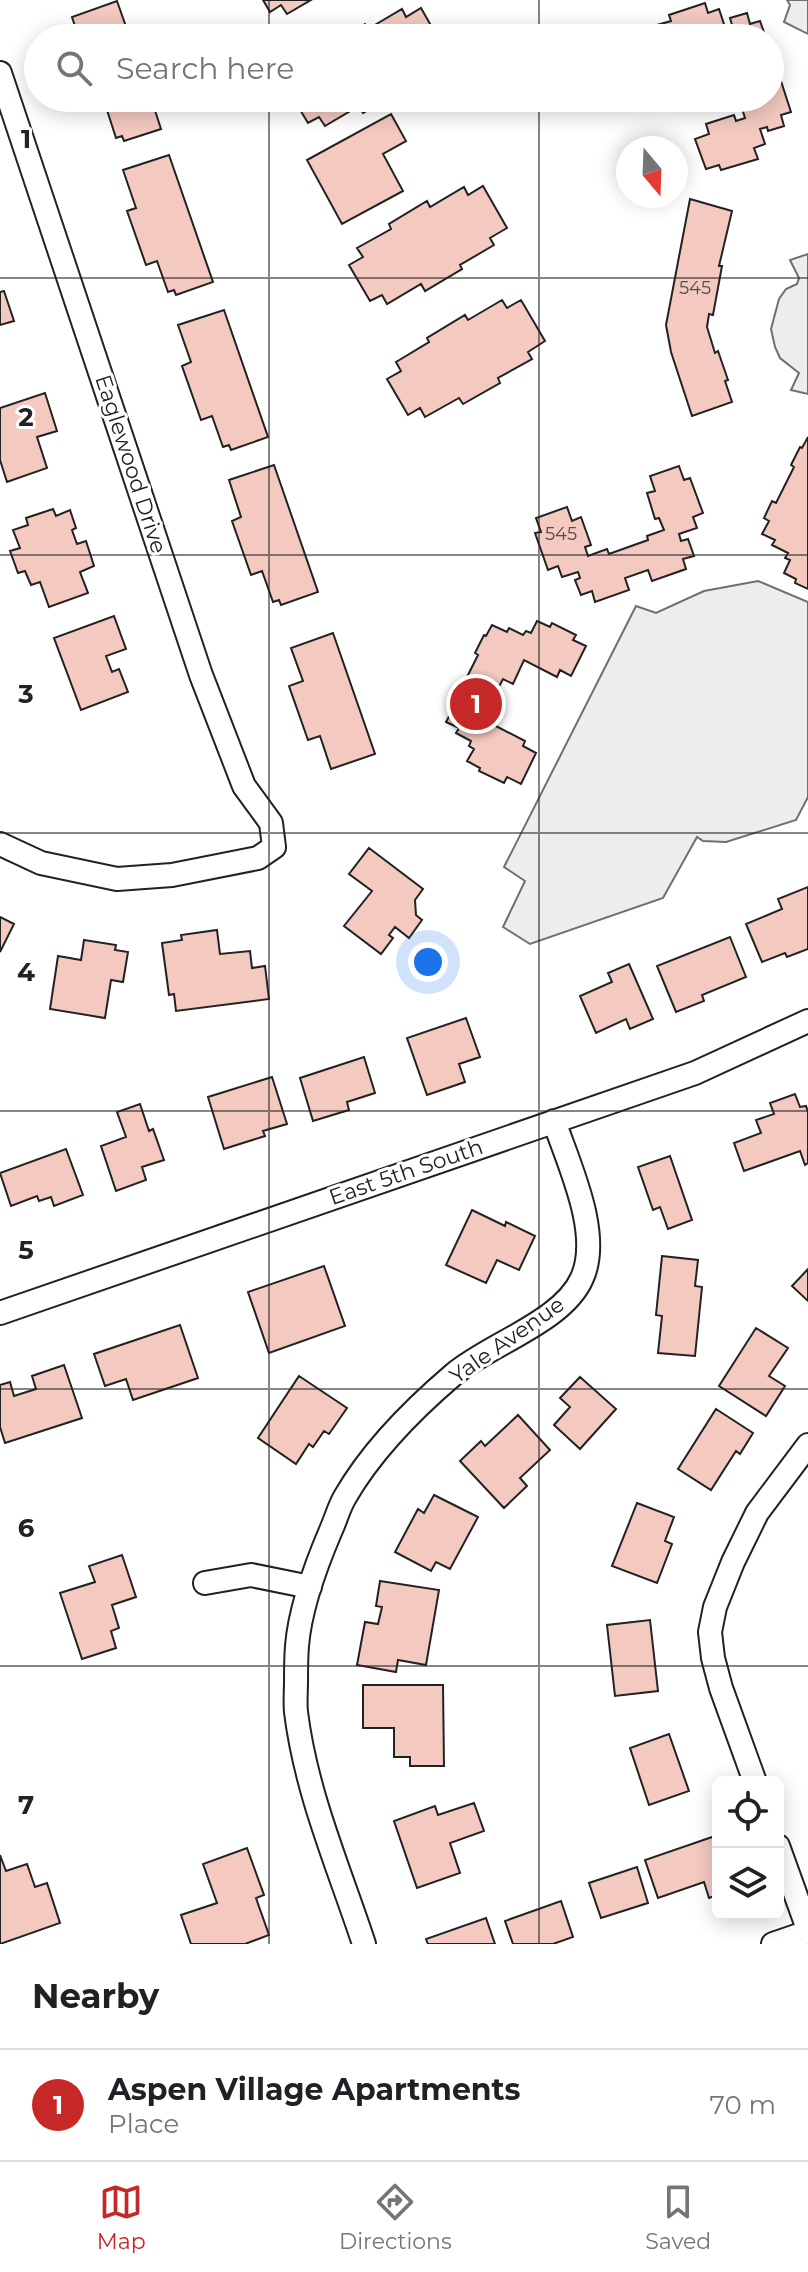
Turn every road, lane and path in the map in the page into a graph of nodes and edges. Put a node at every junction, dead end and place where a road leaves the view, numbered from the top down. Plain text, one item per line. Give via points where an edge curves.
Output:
1 (0, 73) edge
2 (0, 844) edge
3 (808, 1021) edge
4 (554, 1121) junction
5 (0, 1313) edge
6 (808, 1445) edge
7 (205, 1583) dead end
8 (310, 1587) junction
9 (753, 1776) edge
10 (779, 1848) edge
11 (808, 1930) edge
12 (364, 1944) edge
13 (773, 1944) edge

1 - 2 street, Eaglewood Drive via 201,675 244,786 271,823 274,847 258,858 172,875 117,879 41,863
3 - 4 street, East 5th South via 695,1073
4 - 5 street, East 5th South
4 - 8 street, Yale Avenue via 589,1233 577,1289 542,1321 456,1373 379,1449 344,1498
6 - 9 street via 757,1513 715,1607 710,1632 721,1688
7 - 8 street via 251,1575
8 - 12 street, Yale Avenue via 297,1643 295,1709 316,1806
10 - 11 street
11 - 13 street

